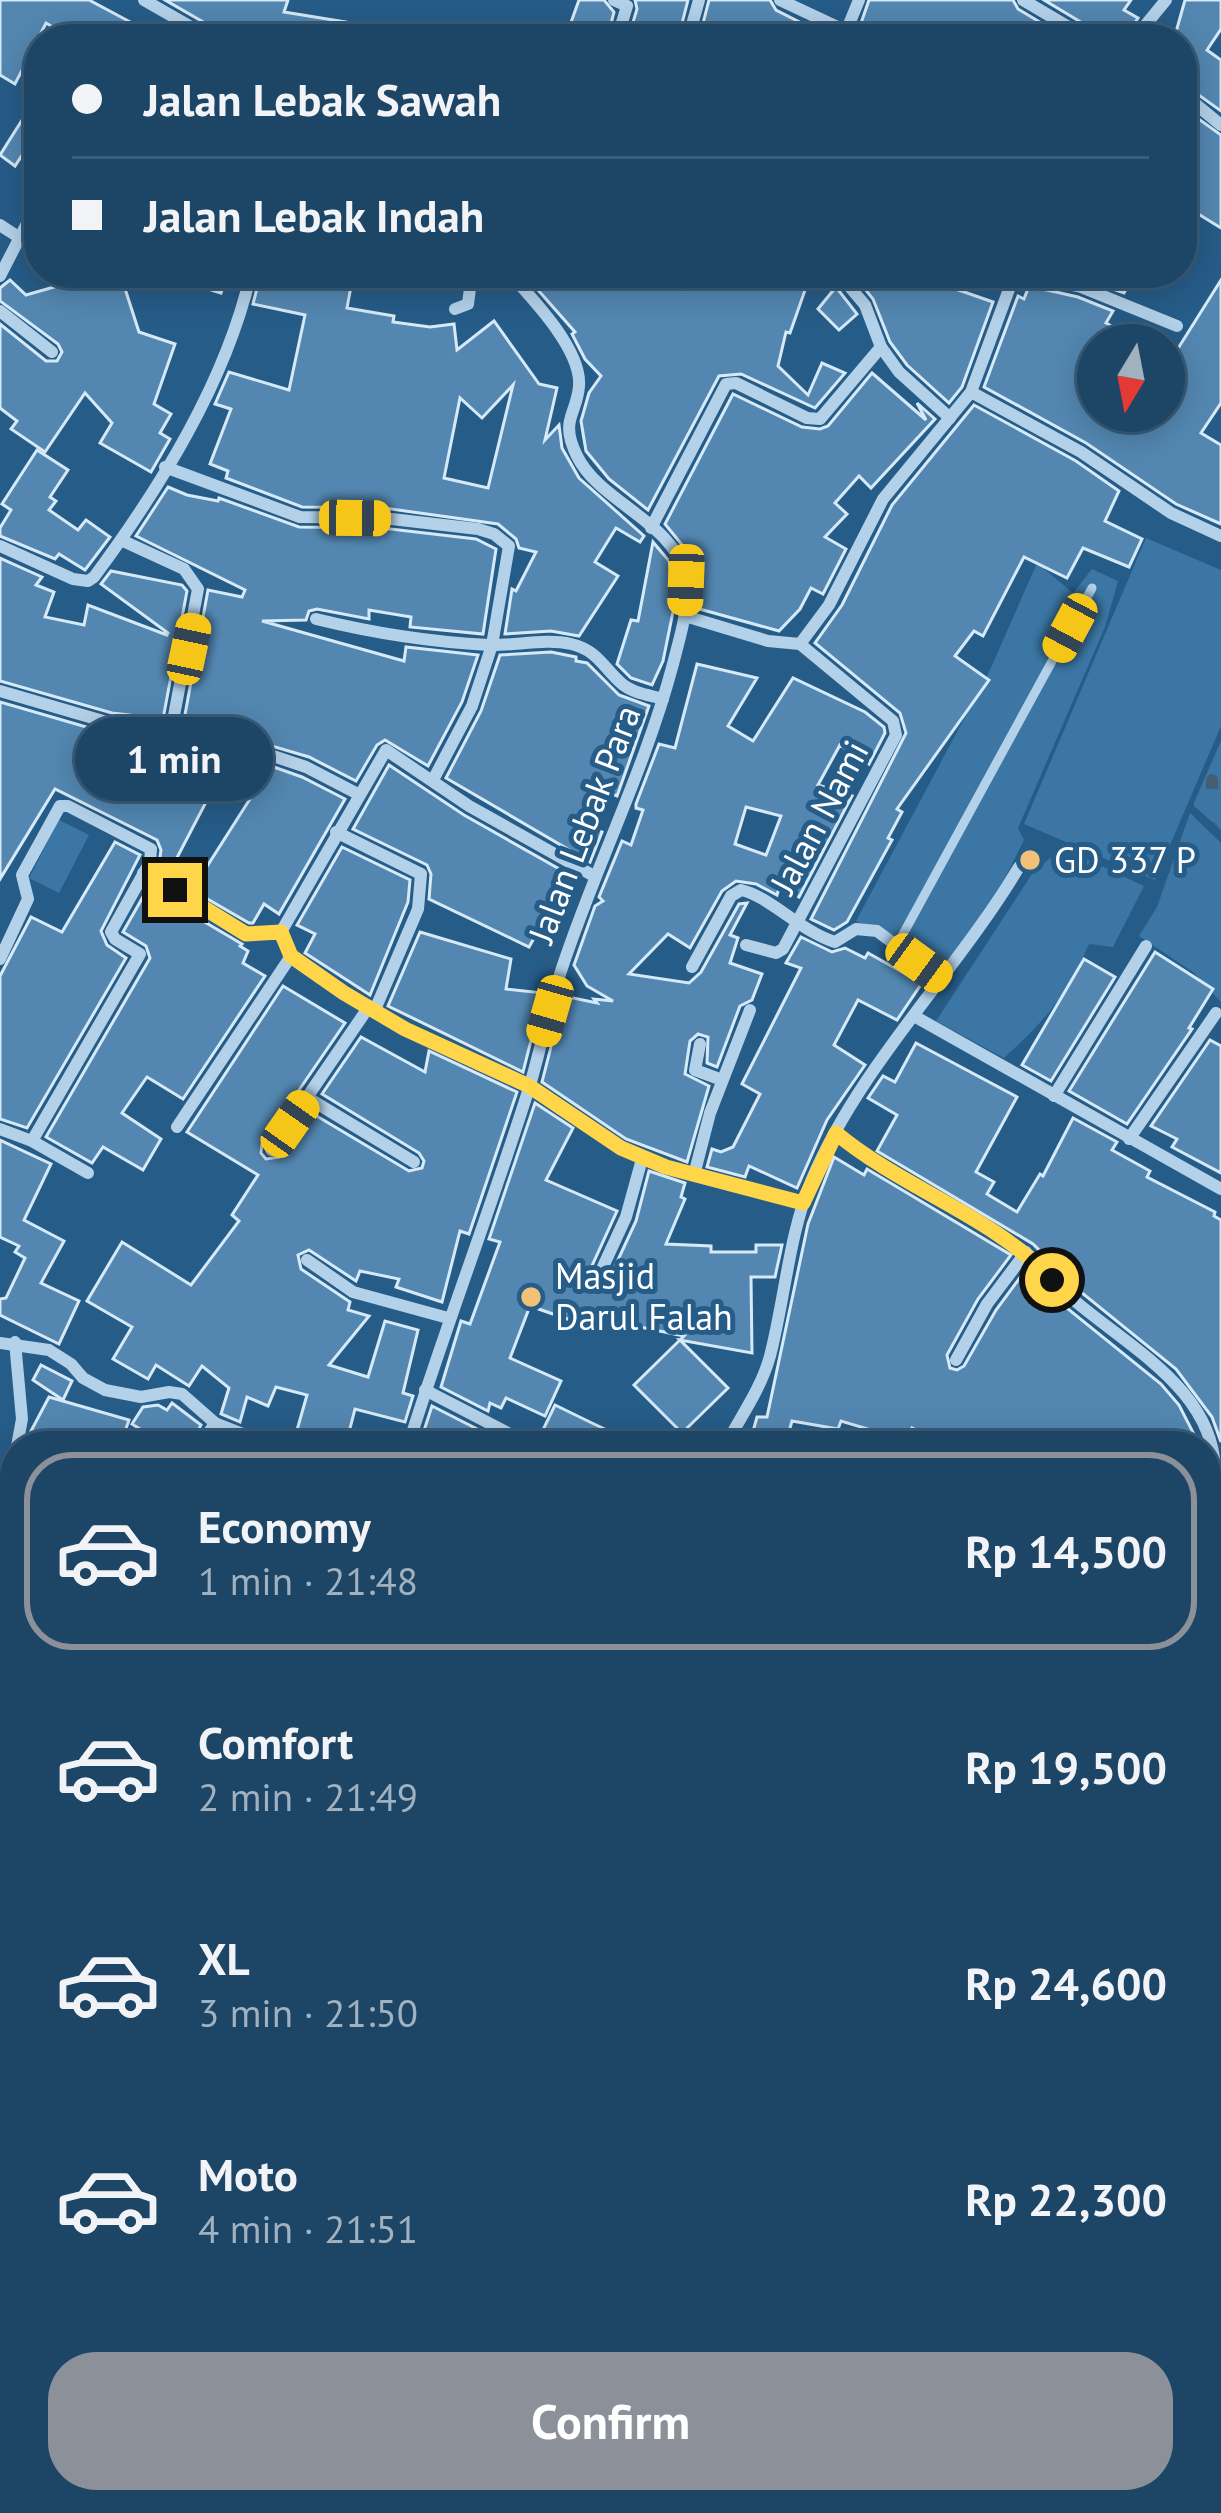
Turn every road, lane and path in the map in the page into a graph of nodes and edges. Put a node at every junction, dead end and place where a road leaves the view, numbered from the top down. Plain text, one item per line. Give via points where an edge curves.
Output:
1 (144, 0) edge
2 (614, 0) edge
3 (780, 0) edge
4 (1023, 0) edge
5 (1166, 0) edge
6 (186, 24) edge
7 (622, 24) edge
8 (824, 24) edge
9 (1064, 24) edge
10 (1146, 24) edge
11 (1197, 105) edge
12 (1221, 125) edge
13 (0, 225) edge
14 (24, 230) edge
15 (20, 238) junction
16 (0, 276) edge
17 (245, 288) edge
18 (470, 288) edge
19 (523, 288) edge
20 (851, 288) edge
21 (1011, 288) edge
22 (1084, 288) edge
23 (455, 309) dead end
24 (0, 311) edge
25 (1172, 324) edge
26 (881, 347) junction
27 (52, 352) dead end
28 (971, 392) junction
29 (950, 418) junction
30 (165, 467) junction
31 (651, 528) junction
32 (1221, 536) edge
33 (121, 540) junction
34 (0, 546) edge
35 (1092, 588) dead end
36 (685, 616) junction
37 (316, 619) dead end
38 (800, 644) junction
39 (492, 645) junction
40 (0, 691) edge
41 (663, 699) junction
42 (172, 726) junction
43 (433, 780) junction
44 (358, 794) junction
45 (336, 832) junction
46 (1019, 867) dead end
47 (143, 873) junction
48 (595, 876) junction
49 (796, 925) junction
50 (281, 932) junction
51 (746, 945) dead end
52 (1146, 946) dead end
53 (896, 947) junction
54 (291, 956) junction
55 (0, 959) edge
56 (692, 968) dead end
57 (941, 979) junction
58 (371, 1010) junction
59 (750, 1010) dead end
60 (1216, 1013) dead end
61 (914, 1016) junction
62 (700, 1044) dead end
63 (722, 1080) junction
64 (529, 1086) junction
65 (1054, 1096) junction
66 (308, 1098) junction
67 (177, 1127) dead end
68 (0, 1129) edge
69 (836, 1133) junction
70 (1129, 1138) junction
71 (32, 1141) junction
72 (272, 1150) dead end
73 (642, 1159) junction
74 (414, 1162) dead end
75 (88, 1173) dead end
76 (694, 1175) junction
77 (1221, 1189) edge
78 (803, 1203) junction
79 (1026, 1252) junction
80 (307, 1260) dead end
81 (601, 1271) dead end
82 (448, 1318) junction
83 (7, 1342) edge
84 (956, 1360) dead end
85 (425, 1390) junction
86 (1221, 1412) edge
87 (1205, 1420) junction
88 (215, 1423) junction
89 (20, 1431) edge
90 (210, 1431) edge
91 (235, 1431) edge
92 (412, 1431) edge
93 (503, 1431) edge
94 (734, 1431) edge
95 (1208, 1431) edge

1 - 6 street
2 - 7 street via 627,6
3 - 8 street
4 - 9 street
5 - 10 street
11 - 12 street
13 - 15 street
14 - 15 street
15 - 16 street
17 - 30 street via 218,377
18 - 23 street via 468,304
19 - 31 street, Jalan Lebak Para via 576,365 580,388 568,425 575,453
20 - 26 street
21 - 28 street
22 - 25 street
24 - 27 street
26 - 29 street
26 - 31 street via 820,419 726,384
28 - 29 street
28 - 32 street
29 - 38 street via 883,499
30 - 33 street
30 - 39 street via 299,517 383,518 494,534 510,554
31 - 36 street, Jalan Lebak Para via 682,563
33 - 34 street via 88,580
33 - 42 street via 184,569 198,589
35 - 53 lane
36 - 38 street
36 - 41 street, Jalan Lebak Para
37 - 39 street via 376,634
38 - 49 street, Jalan Nami via 897,729
39 - 41 street via 575,644 602,658 620,683
39 - 43 street via 472,706
40 - 42 street via 110,724 162,732
41 - 48 street, Jalan Lebak Para
42 - 44 street via 306,767
43 - 44 street via 386,750
43 - 48 street
44 - 45 street
45 - 50 street
45 - 58 street via 422,874 418,909
46 - 57 street
47 - 50 street via 246,934
47 - 55 street via 152,856 146,845 60,806 25,867 28,899
47 - 71 street via 111,932 140,954
48 - 64 street, Jalan Lebak Para
49 - 51 street, Jalan Nami via 780,952
49 - 53 street via 836,942 867,927
49 - 56 street via 738,891
50 - 54 street
52 - 65 street
53 - 57 street
54 - 58 street
54 - 67 street
57 - 61 street
58 - 64 street
58 - 66 street
59 - 63 street
60 - 70 street
61 - 65 street
61 - 69 street
62 - 63 street via 695,1070
63 - 76 street
64 - 73 street
64 - 82 street, Jalan Lebak Para
65 - 70 street
66 - 72 street
66 - 74 street
68 - 71 street
69 - 78 street
69 - 79 street
70 - 77 street
71 - 75 street
73 - 76 street
73 - 81 street
76 - 78 street
78 - 94 street via 769,1360
79 - 84 street
79 - 87 street via 1176,1384
80 - 82 street via 353,1292
82 - 85 street, Jalan Lebak Para
83 - 88 street via 49,1350 105,1390 182,1394
83 - 89 street
85 - 92 street, Jalan Lebak Para
85 - 93 street
86 - 87 street
87 - 95 street
88 - 90 street
88 - 91 street

